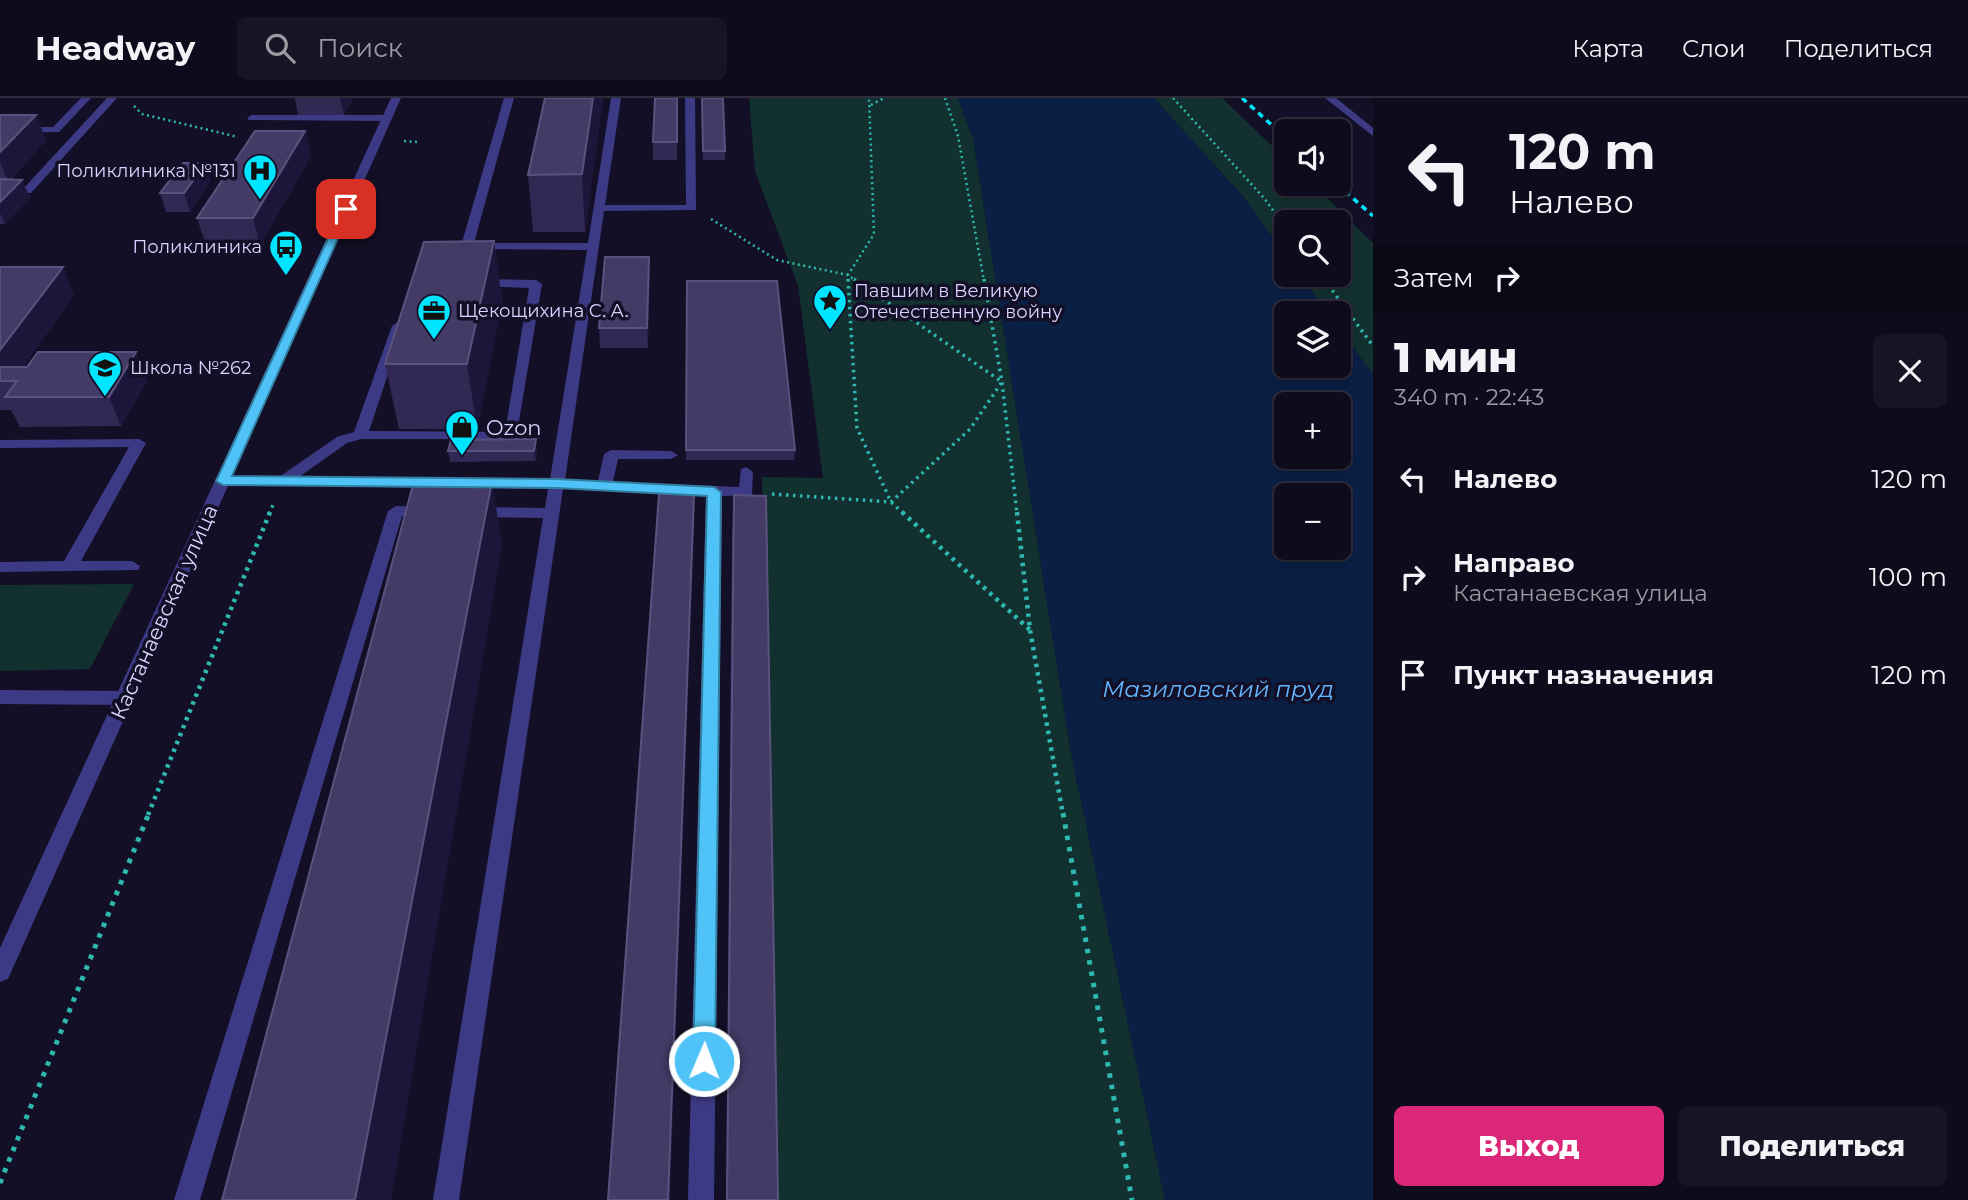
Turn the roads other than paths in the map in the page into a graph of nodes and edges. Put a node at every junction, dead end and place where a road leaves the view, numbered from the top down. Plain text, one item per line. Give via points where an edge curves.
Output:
1 (86, 98) edge
2 (112, 98) edge
3 (396, 98) edge
4 (509, 98) edge
5 (616, 98) edge
6 (690, 98) edge
7 (1330, 98) edge
8 (252, 118) dead end
9 (387, 118) junction
10 (0, 130) edge
11 (1373, 133) edge
12 (0, 191) edge
13 (599, 208) junction
14 (593, 247) junction
15 (454, 283) edge
16 (405, 308) edge
17 (360, 435) junction
18 (0, 444) edge
19 (671, 455) dead end
20 (746, 472) dead end
21 (223, 481) junction
22 (282, 482) junction
23 (557, 484) junction
24 (606, 486) junction
25 (714, 492) junction
26 (552, 513) junction
27 (132, 566) dead end
28 (0, 567) edge
29 (69, 567) junction
30 (0, 698) edge
31 (125, 698) junction
32 (0, 972) edge
33 (187, 1200) edge
34 (446, 1200) edge
35 (702, 1200) edge

1 - 10 street via 56,130
2 - 12 street via 27,191
3 - 9 street, Кастанаевская улица
4 - 14 street via 467,246
5 - 13 street
6 - 13 street via 692,208
7 - 11 street
8 - 9 street
9 - 21 street, Кастанаевская улица
13 - 14 street
14 - 23 street
15 - 17 street via 536,284 511,436
16 - 17 street
17 - 22 street via 342,440
18 - 29 street via 139,443
19 - 24 street via 611,454
20 - 25 street via 747,492
21 - 22 street
21 - 31 street, Кастанаевская улица
22 - 23 street
23 - 24 street
23 - 26 street
24 - 25 street
25 - 35 street
26 - 33 street via 396,512
26 - 34 street
27 - 29 street
28 - 29 street
30 - 31 street
31 - 32 street, Кастанаевская улица

